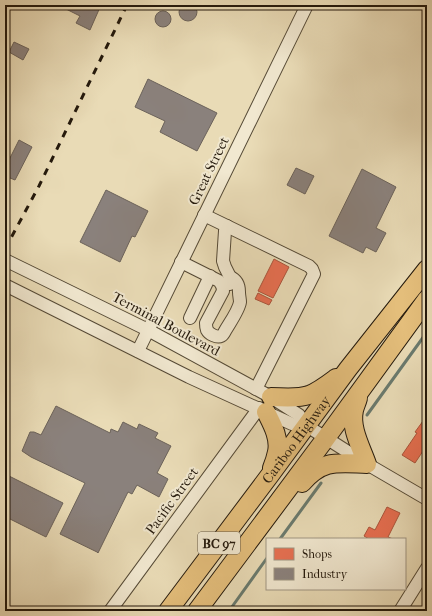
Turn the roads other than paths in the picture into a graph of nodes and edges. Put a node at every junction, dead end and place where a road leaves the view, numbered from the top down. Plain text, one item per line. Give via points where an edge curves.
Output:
1 (307, 5) edge
2 (204, 215) junction
3 (227, 226) junction
4 (5, 260) edge
5 (181, 262) junction
6 (427, 269) edge
7 (210, 276) junction
8 (427, 279) edge
9 (5, 285) edge
10 (427, 300) edge
11 (190, 318) dead end
12 (148, 330) junction
13 (138, 351) junction
14 (348, 369) junction
15 (362, 389) junction
16 (263, 401) junction
17 (307, 426) junction
18 (326, 438) junction
19 (367, 464) junction
20 (270, 475) junction
21 (427, 499) edge
22 (250, 540) junction
23 (427, 568) edge
24 (110, 611) edge
25 (168, 611) edge
26 (197, 611) edge
27 (400, 611) edge

1 - 2 street, Great Street
2 - 3 street
2 - 5 street, Great Street
3 - 7 street via 223,261 230,277 240,288 240,300 220,337 209,332 206,327 223,287
3 - 16 street, Pacific Street via 310,266 314,274
4 - 12 street, Terminal Boulevard
5 - 7 street
5 - 12 street, Great Street
6 - 14 highway, Cariboo Highway / BC 97
7 - 11 street
8 - 18 highway via 331,409 324,427
9 - 13 street, Terminal Boulevard
10 - 15 highway, Cariboo Highway / BC 97
12 - 13 street, Great Street
12 - 16 street, Terminal Boulevard
13 - 16 street, Terminal Boulevard via 189,377
14 - 16 highway via 310,394
14 - 17 highway, Cariboo Highway / BC 97
15 - 18 highway, Cariboo Highway / BC 97
15 - 19 highway via 354,409 353,420
16 - 17 street, Terminal Boulevard via 299,415
16 - 20 highway via 278,445
16 - 24 street, Pacific Street
17 - 18 street, Terminal Boulevard
17 - 20 highway, Cariboo Highway / BC 97
17 - 26 highway via 305,443 223,558
18 - 19 street, Terminal Boulevard
18 - 22 highway, Cariboo Highway / BC 97
19 - 21 street, Terminal Boulevard
19 - 22 highway via 336,463 320,467 308,476
20 - 25 highway, Cariboo Highway / BC 97
22 - 26 highway, Cariboo Highway / BC 97
23 - 27 street

